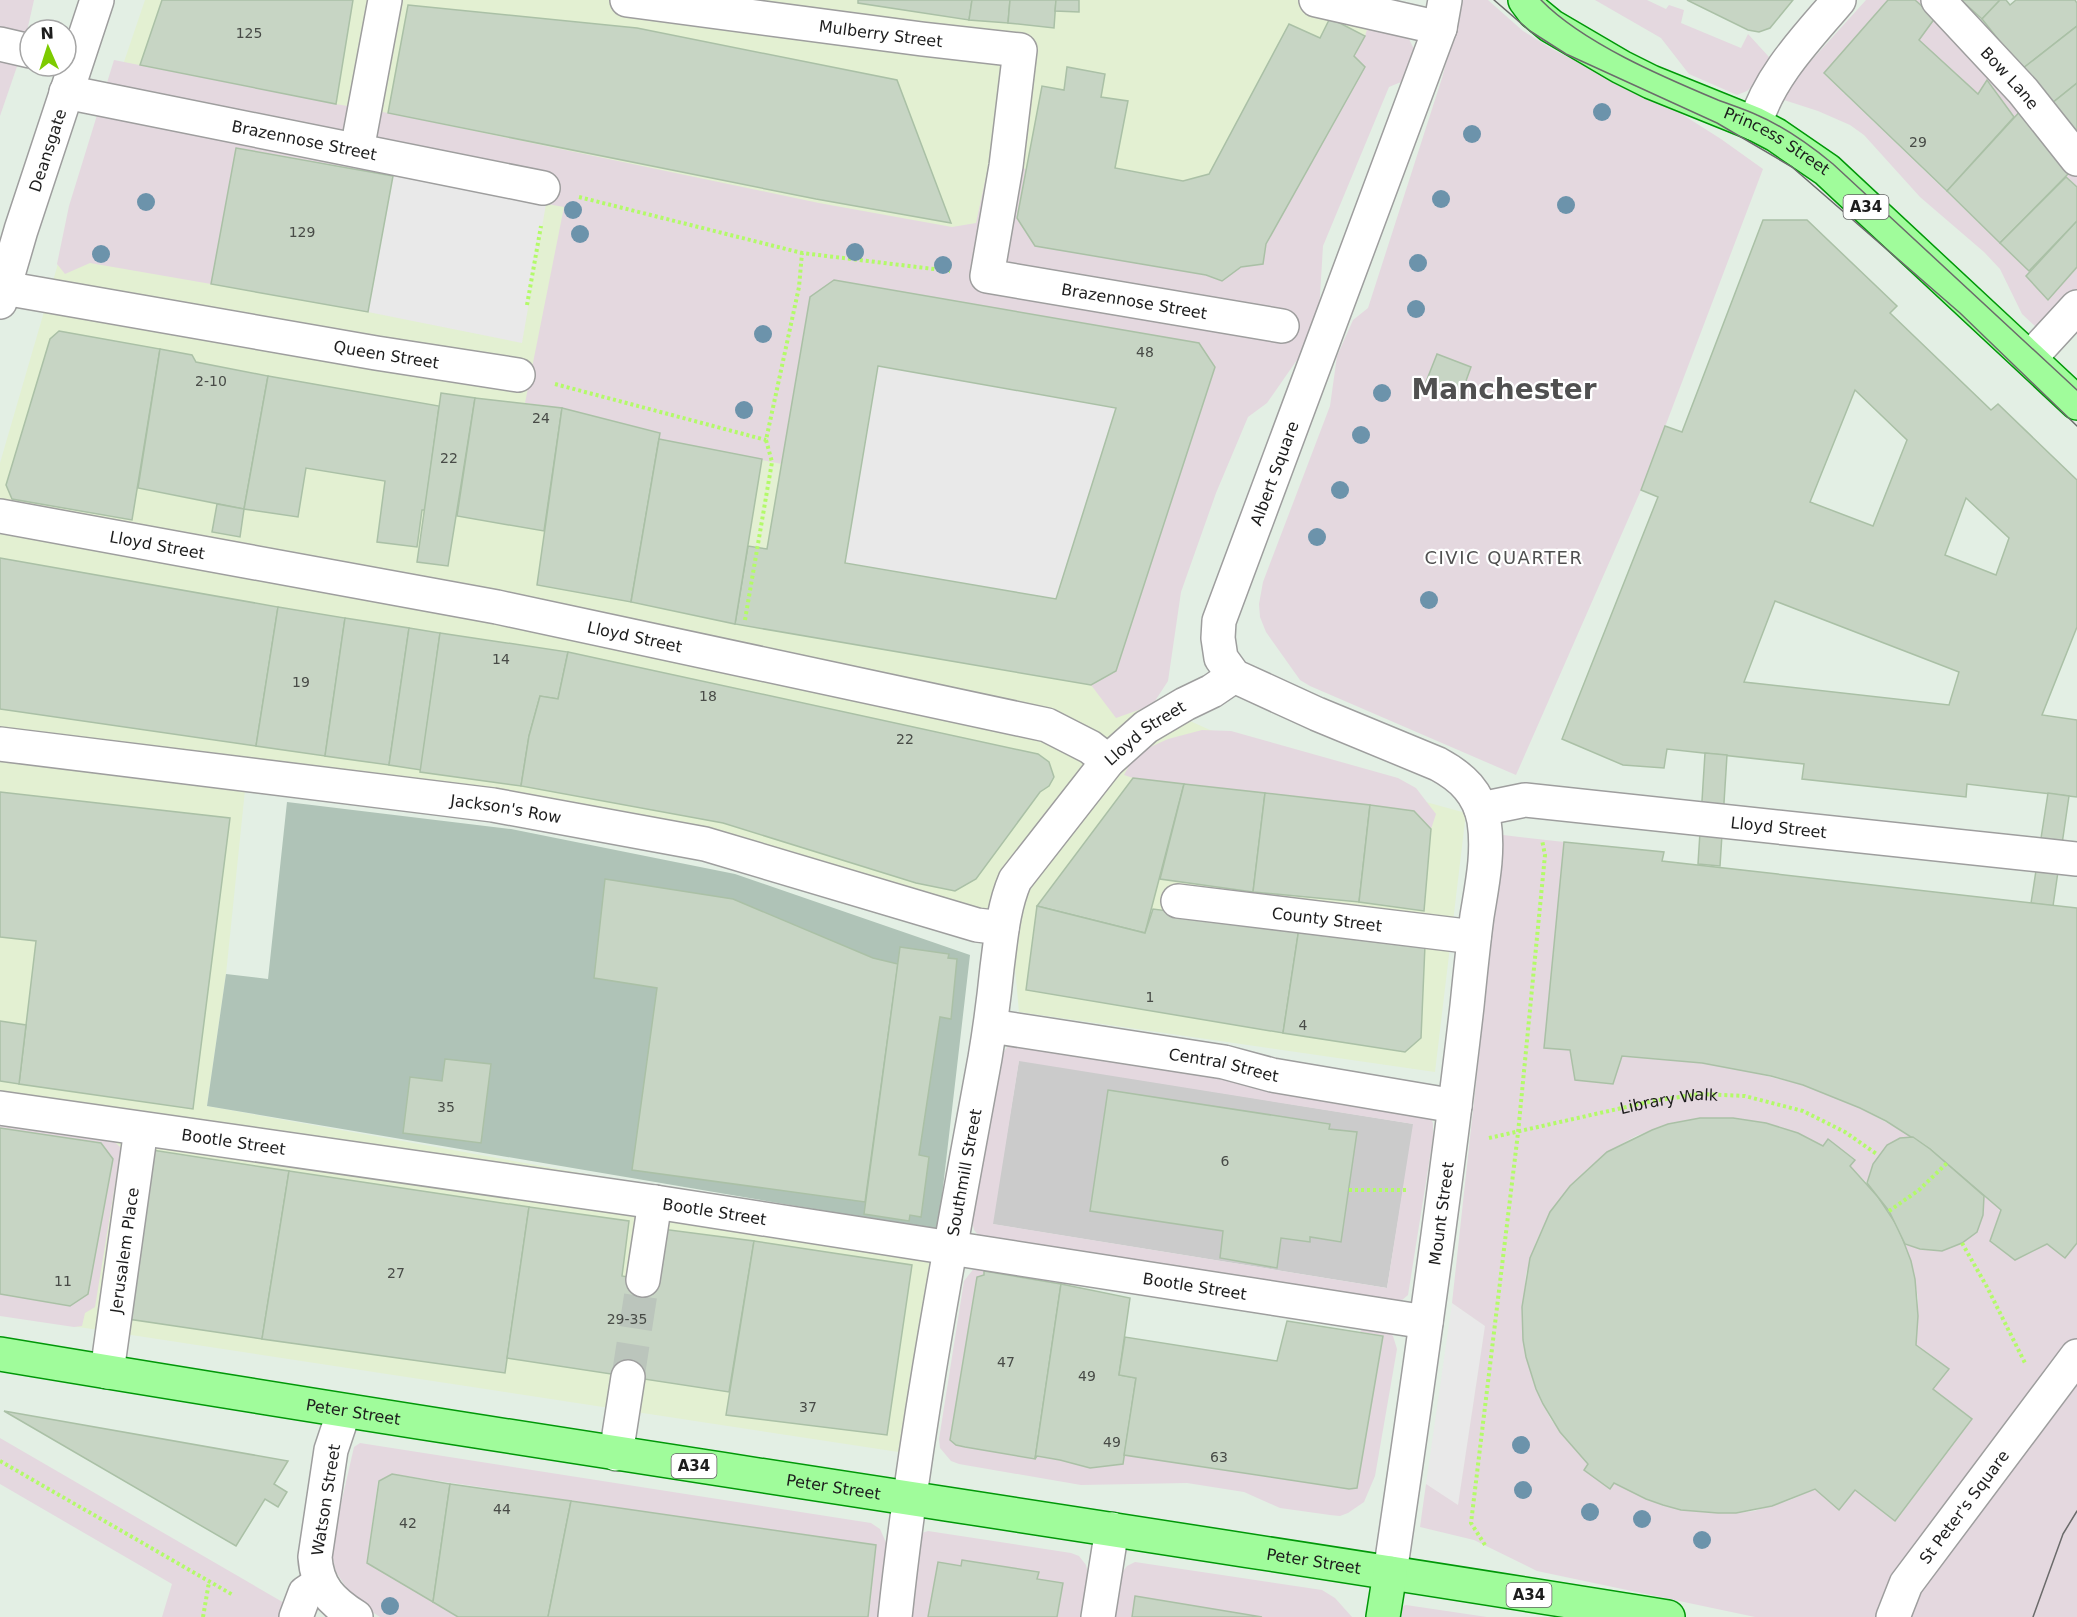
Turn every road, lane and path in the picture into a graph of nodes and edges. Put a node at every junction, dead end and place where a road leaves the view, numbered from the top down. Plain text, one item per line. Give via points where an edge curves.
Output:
1 (97, 0) edge
2 (385, 0) edge
3 (627, 0) edge
4 (1316, 0) edge
5 (1525, 0) edge
6 (1839, 0) edge
7 (1938, 0) edge
8 (1442, 14) edge
9 (0, 44) edge
10 (78, 46) edge
11 (18, 48) edge
12 (69, 78) edge
13 (66, 92) junction
14 (1755, 124) junction
15 (357, 150) junction
16 (2077, 159) edge
17 (543, 188) junction
18 (10, 227) edge
19 (802, 253) junction
20 (987, 276) junction
21 (2, 295) edge
22 (527, 304) dead end
23 (2077, 307) edge
24 (1282, 326) dead end
25 (2030, 358) junction
26 (519, 375) joint
27 (2077, 403) edge
28 (766, 440) junction
29 (0, 516) edge
30 (744, 626) dead end
31 (1234, 676) junction
32 (0, 744) edge
33 (1108, 761) junction
34 (1481, 809) junction
35 (1539, 831) dead end
36 (2077, 859) edge
37 (1178, 901) dead end
38 (1002, 928) junction
39 (1474, 937) junction
40 (991, 1026) junction
41 (1455, 1106) junction
42 (0, 1108) edge
43 (141, 1129) junction
44 (1518, 1133) junction
45 (1451, 1140) junction
46 (1878, 1155) dead end
47 (1947, 1163) dead end
48 (1349, 1190) dead end
49 (1443, 1195) junction
50 (655, 1202) junction
51 (1889, 1211) dead end
52 (1962, 1244) dead end
53 (950, 1247) junction
54 (643, 1280) tunnel mouth
55 (1426, 1322) junction
56 (0, 1354) edge
57 (2077, 1356) edge
58 (106, 1372) junction
59 (628, 1377) tunnel mouth
60 (2044, 1401) junction
61 (344, 1411) junction
62 (616, 1454) junction
63 (0, 1461) edge
64 (909, 1499) junction
65 (1112, 1529) junction
66 (1485, 1545) dead end
67 (1390, 1573) junction
68 (209, 1582) junction
69 (320, 1583) junction
70 (233, 1595) dead end
71 (203, 1617) edge
72 (296, 1617) edge
73 (356, 1617) edge
74 (895, 1617) edge
75 (1098, 1617) edge
76 (1383, 1617) edge
77 (1668, 1617) edge
78 (1893, 1617) edge

1 - 10 street, Deansgate
2 - 15 street
3 - 20 street, Mulberry Street via 1020,50
4 - 8 street
5 - 14 main road, Princess Street / A34 via 1551,26 1621,67
6 - 14 street via 1785,64
7 - 16 street, Bow Lane via 2022,91
8 - 31 street, Albert Square via 1219,621 1221,658
9 - 11 street
12 - 13 street, Deansgate
13 - 15 street, Brazennose Street
13 - 18 street, Deansgate
14 - 25 main road, Princess Street / A34 via 1827,170
15 - 17 street, Brazennose Street
17 - 19 path
17 - 22 path via 546,204
18 - 21 street, Deansgate
19 - 20 path
19 - 28 path via 799,287
20 - 24 street, Brazennose Street
21 - 26 street, Queen Street
23 - 25 street
25 - 27 main road, Princess Street / A34
26 - 28 path
28 - 30 path via 772,462
29 - 33 street, Lloyd Street via 486,604 1047,725
31 - 33 street, Lloyd Street via 1146,728
31 - 34 street via 1438,764 1471,788
32 - 38 street, Jackson's Row via 493,805 705,844 977,925
33 - 38 street, Southmill Street via 1015,880 1006,900
34 - 36 street, Lloyd Street via 1525,800
34 - 39 street, Mount Street via 1486,854
35 - 44 path via 1545,855
37 - 39 street, County Street
38 - 40 street, Southmill Street
39 - 41 street, Mount Street
40 - 41 street, Central Street via 1224,1062 1272,1075
40 - 53 street, Southmill Street
41 - 45 street, Mount Street
42 - 43 street, Bootle Street
43 - 50 street, Bootle Street
43 - 58 street, Jerusalem Place
44 - 45 path, Library Walk via 1469,1142
44 - 46 path, Library Walk via 1653,1101 1699,1094 1745,1096 1803,1111 1845,1132
44 - 66 path via 1471,1523
45 - 49 street, Mount Street
47 - 51 path
48 - 49 path
49 - 55 street, Mount Street
50 - 53 street, Bootle Street
50 - 54 street
52 - 60 path
53 - 55 street, Bootle Street
53 - 64 street, Southmill Street
55 - 67 street, Mount Street
56 - 58 main road, Peter Street / A34
57 - 60 street
58 - 61 main road, Peter Street / A34
59 - 62 street
60 - 78 street, St Peter's Square via 1906,1584
61 - 62 main road, Peter Street / A34
61 - 69 street, Watson Street via 331,1450 315,1557
62 - 64 main road, Peter Street / A34
63 - 68 path
64 - 65 main road, Peter Street / A34
64 - 74 street, Southmill Street
65 - 67 main road, Peter Street / A34
65 - 75 street
67 - 76 main road, Mount Street
67 - 77 main road, Peter Street / A34
68 - 70 path
68 - 71 path
69 - 72 street via 305,1593
69 - 73 street

